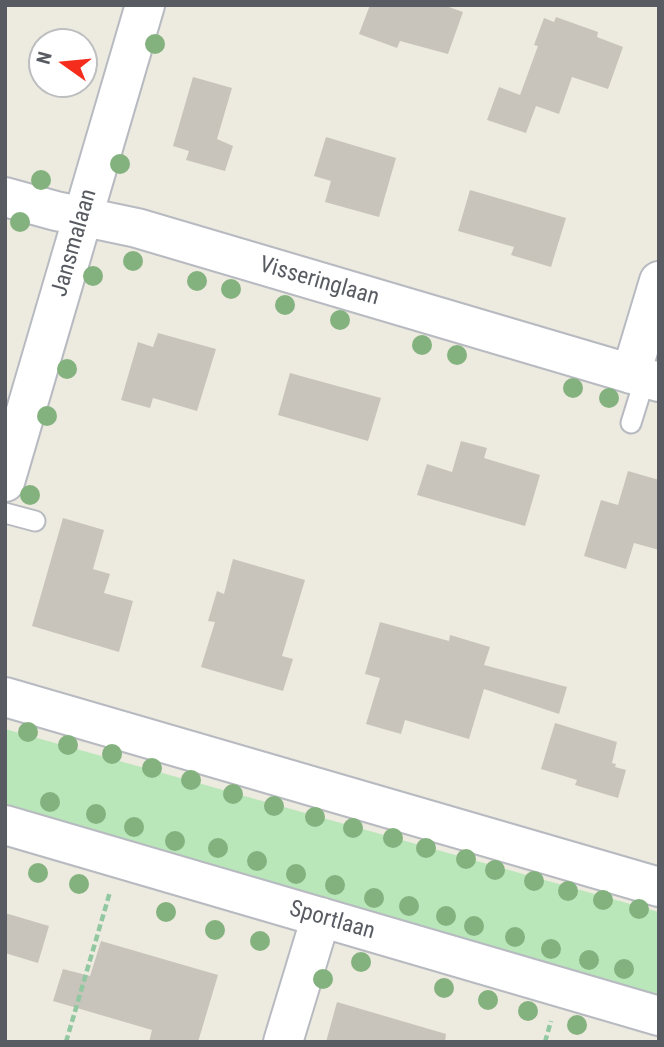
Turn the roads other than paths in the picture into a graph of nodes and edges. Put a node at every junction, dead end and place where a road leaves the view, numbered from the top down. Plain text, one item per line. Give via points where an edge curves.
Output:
1 (145, 5) edge
2 (5, 197) edge
3 (83, 217) junction
4 (659, 281) edge
5 (645, 378) edge
6 (631, 423) dead end
7 (5, 481) edge
8 (5, 513) edge
9 (35, 521) dead end
10 (5, 697) edge
11 (5, 825) edge
12 (659, 887) edge
13 (321, 917) junction
14 (659, 1016) edge
15 (283, 1042) edge

1 - 3 street, Jansmalaan
2 - 3 street, Visseringlaan
3 - 5 street, Visseringlaan via 137,228
3 - 7 street, Jansmalaan
4 - 5 street
5 - 6 lane
8 - 9 lane
10 - 12 street
11 - 13 street, Sportlaan
13 - 14 street, Sportlaan
13 - 15 street

